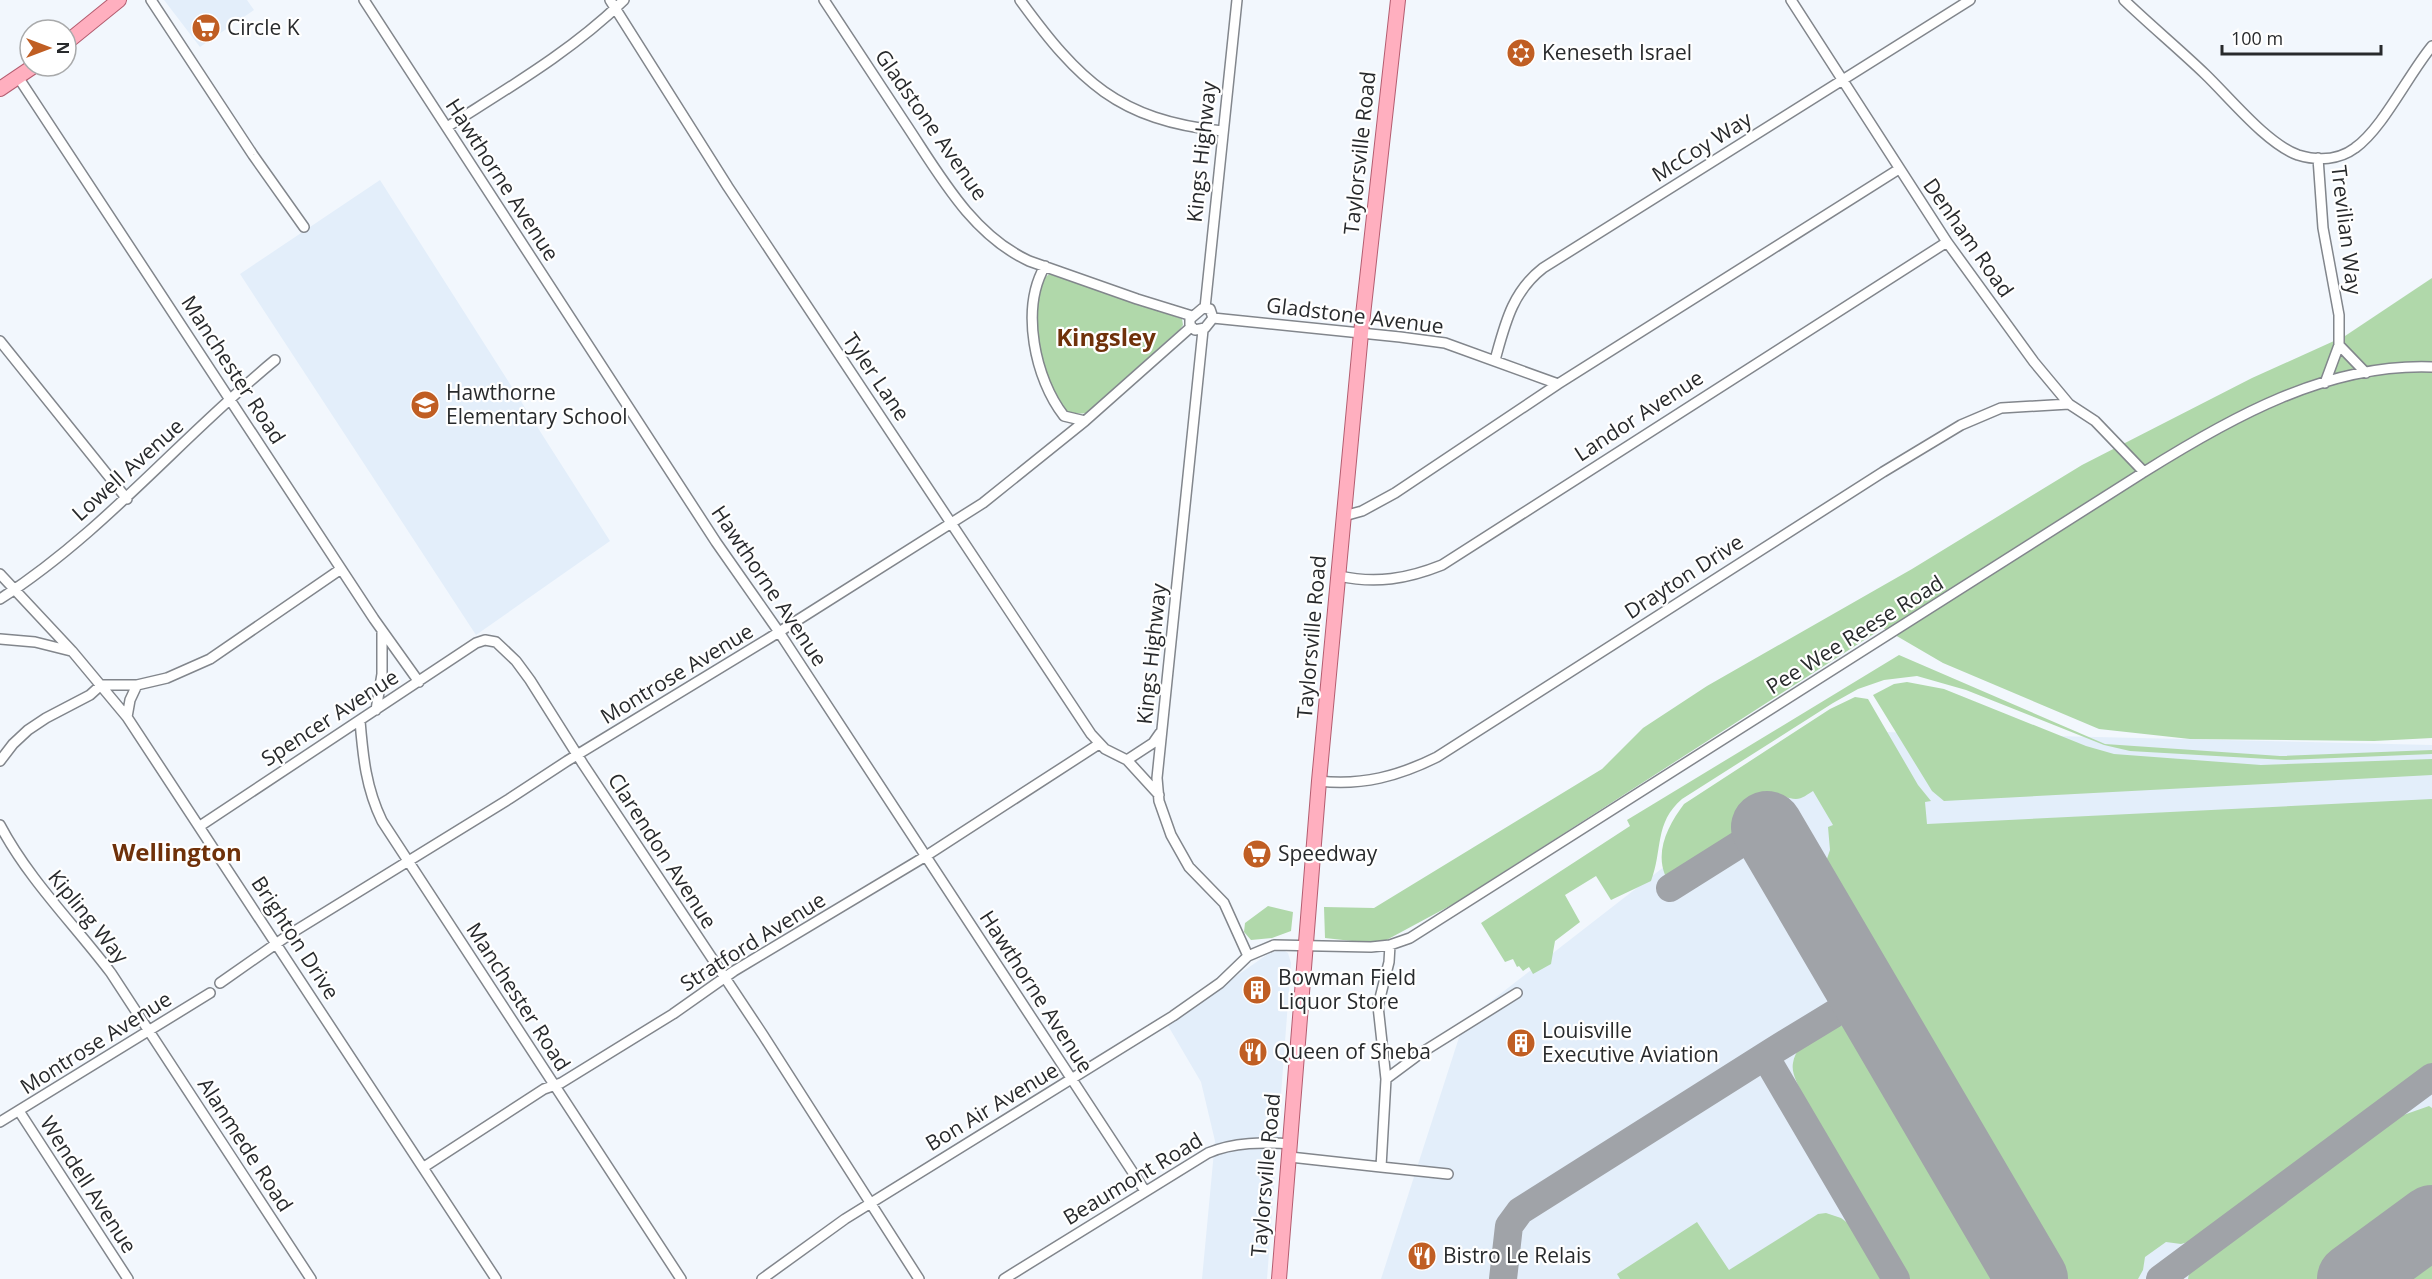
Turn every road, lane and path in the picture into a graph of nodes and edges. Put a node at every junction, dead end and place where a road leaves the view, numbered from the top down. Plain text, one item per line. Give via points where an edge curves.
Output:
1 (119, 0) edge
2 (151, 0) edge
3 (364, 0) edge
4 (610, 0) edge
5 (624, 0) edge
6 (824, 0) edge
7 (1020, 0) edge
8 (1237, 0) edge
9 (1398, 0) edge
10 (1791, 0) edge
11 (1970, 0) edge
12 (2124, 0) edge
13 (615, 9) junction
14 (78, 34) edge
15 (2432, 46) edge
16 (18, 77) edge
17 (19, 78) edge
18 (1842, 81) junction
19 (0, 89) edge
20 (447, 127) junction
21 (1222, 131) junction
22 (2318, 158) junction
23 (1899, 169) junction
24 (304, 227) dead end
25 (1947, 242) junction
26 (1045, 266) junction
27 (1205, 308) junction
28 (1192, 316) junction
29 (1214, 318) junction
30 (1191, 327) junction
31 (1203, 330) junction
32 (1361, 333) junction
33 (0, 341) edge
34 (2338, 345) junction
35 (275, 360) dead end
36 (1494, 360) junction
37 (2432, 367) edge
38 (2366, 373) junction
39 (2325, 382) junction
40 (1558, 384) junction
41 (229, 398) junction
42 (2069, 404) junction
43 (1064, 416) junction
44 (1085, 421) junction
45 (1063, 439) junction
46 (2144, 472) junction
47 (127, 499) junction
48 (1344, 516) junction
49 (952, 523) junction
50 (341, 569) junction
51 (0, 574) edge
52 (1339, 576) junction
53 (15, 590) junction
54 (0, 599) edge
55 (382, 631) junction
56 (779, 632) junction
57 (0, 639) edge
58 (480, 641) joint
59 (72, 651) junction
60 (419, 682) junction
61 (101, 685) junction
62 (137, 685) junction
63 (376, 710) junction
64 (127, 717) junction
65 (360, 721) junction
66 (1162, 731) junction
67 (1099, 744) junction
68 (578, 755) junction
69 (1126, 760) junction
70 (0, 761) edge
71 (1319, 781) junction
72 (1159, 795) junction
73 (0, 825) edge
74 (200, 826) junction
75 (926, 856) junction
76 (408, 863) junction
77 (277, 944) junction
78 (1390, 945) junction
79 (1306, 946) junction
80 (1248, 956) junction
81 (724, 978) junction
82 (220, 983) dead end
83 (210, 993) dead end
84 (1516, 993) dead end
85 (149, 1031) junction
86 (1072, 1079) junction
87 (1386, 1079) junction
88 (555, 1085) junction
89 (19, 1111) junction
90 (0, 1122) edge
91 (1290, 1150) junction
92 (424, 1167) junction
93 (1381, 1167) junction
94 (1448, 1174) dead end
95 (1144, 1191) junction
96 (871, 1203) junction
97 (128, 1279) edge
98 (311, 1279) edge
99 (496, 1279) edge
100 (681, 1279) edge
101 (762, 1279) edge
102 (919, 1279) edge
103 (1004, 1279) edge
104 (1279, 1279) edge

1 - 14 main road
2 - 24 street
3 - 20 street, Hawthorne Avenue
4 - 13 street, Tyler Lane
5 - 13 street
6 - 26 street, Gladstone Avenue via 958,201 1014,254
7 - 21 street via 1051,42 1095,86 1159,119
8 - 21 street, Kings Highway
9 - 32 main road, Taylorsville Road
10 - 18 street, Denham Road
11 - 18 street, McCoy Way
12 - 22 street, Trevilian Way via 2276,143 2300,155
13 - 20 street via 587,35
13 - 49 street, Tyler Lane via 728,187
15 - 22 street via 2362,143 2337,158
16 - 19 main road
17 - 41 street, Manchester Road
18 - 23 street, Denham Road
18 - 36 street, McCoy Way via 1535,274 1516,297
20 - 56 street, Hawthorne Avenue via 716,542
21 - 27 street, Kings Highway
22 - 34 street, Trevilian Way via 2323,228 2336,292
23 - 25 street, Denham Road
23 - 40 street
25 - 42 street, Denham Road
25 - 52 street, Landor Avenue via 1449,560 1396,579
26 - 28 street, Gladstone Avenue
26 - 43 street via 1035,297 1035,347 1044,382
27 - 28 street
27 - 29 street via 1210,309
28 - 30 street
29 - 31 street
29 - 32 street, Gladstone Avenue
30 - 31 street
30 - 44 street, Montrose Avenue
31 - 66 street, Kings Highway
32 - 36 street, Gladstone Avenue via 1445,344
32 - 48 main road, Taylorsville Road
33 - 47 street
34 - 38 street
34 - 39 street, Trevilian Way
35 - 41 street, Lowell Avenue
36 - 40 street, Gladstone Avenue
37 - 38 street, Pee Wee Reese Road
38 - 39 street, Pee Wee Reese Road
39 - 46 street, Pee Wee Reese Road via 2222,425
40 - 48 street via 1395,493
41 - 47 street, Lowell Avenue
41 - 50 street, Manchester Road
42 - 46 street, Denham Road via 2095,421
42 - 71 street, Drayton Drive via 2001,408 1960,425 1437,757 1411,770 1371,781
43 - 44 street
43 - 45 street
44 - 45 street, Montrose Avenue
45 - 49 street, Montrose Avenue
46 - 78 street, Pee Wee Reese Road via 1420,931
47 - 53 street, Lowell Avenue
48 - 52 main road, Taylorsville Road
49 - 56 street, Montrose Avenue
49 - 67 street, Tyler Lane
50 - 55 street, Manchester Road
50 - 62 street via 210,659 167,678
51 - 53 street, Brighton Drive
52 - 71 main road, Taylorsville Road
53 - 54 street, Lowell Avenue
53 - 59 street, Brighton Drive
55 - 60 street, Manchester Road
55 - 63 street via 382,674
56 - 68 street, Montrose Avenue
56 - 75 street, Hawthorne Avenue
57 - 59 street
58 - 60 street, Spencer Avenue
58 - 68 street, Clarendon Avenue via 496,642 516,662
59 - 61 street, Brighton Drive
60 - 63 street, Spencer Avenue
61 - 62 street
61 - 64 street, Brighton Drive
61 - 70 street via 28,730
62 - 64 street
63 - 65 street, Spencer Avenue
64 - 74 street, Brighton Drive
65 - 74 street, Spencer Avenue
65 - 76 street, Manchester Road via 364,770 372,800
66 - 69 street via 1153,743
66 - 72 street, Kings Highway
67 - 69 street, Tyler Lane
67 - 75 street, Stratford Avenue
68 - 76 street, Montrose Avenue
68 - 81 street, Clarendon Avenue
69 - 72 street, Tyler Lane
71 - 79 main road, Taylorsville Road
72 - 80 street, Kings Highway via 1180,851 1198,878 1224,903
73 - 85 street, Kipling Way via 20,862 81,933
74 - 77 street, Brighton Drive
75 - 81 street, Stratford Avenue
75 - 86 street, Hawthorne Avenue
76 - 77 street, Montrose Avenue
76 - 88 street, Manchester Road
77 - 82 street, Montrose Avenue
77 - 92 street, Brighton Drive
78 - 79 street, Pee Wee Reese Road
78 - 87 street via 1378,1006
79 - 80 street, Bon Air Avenue via 1274,945
79 - 91 main road, Taylorsville Road
80 - 86 street, Bon Air Avenue via 1210,991
81 - 88 street, Stratford Avenue
81 - 96 street, Clarendon Avenue
83 - 85 street, Montrose Avenue
84 - 87 street
85 - 89 street, Montrose Avenue
85 - 98 street, Alanmede Road
86 - 95 street, Hawthorne Avenue
86 - 96 street, Bon Air Avenue
87 - 93 street
88 - 92 street, Stratford Avenue
88 - 100 street, Manchester Road
89 - 90 street, Montrose Avenue
89 - 97 street, Wendell Avenue
91 - 93 street, Beaumont Road
91 - 95 street, Beaumont Road via 1260,1143 1217,1149
91 - 104 main road, Taylorsville Road
92 - 99 street, Brighton Drive
93 - 94 street, Beaumont Road
95 - 103 street, Beaumont Road
96 - 101 street, Bon Air Avenue
96 - 102 street, Clarendon Avenue

